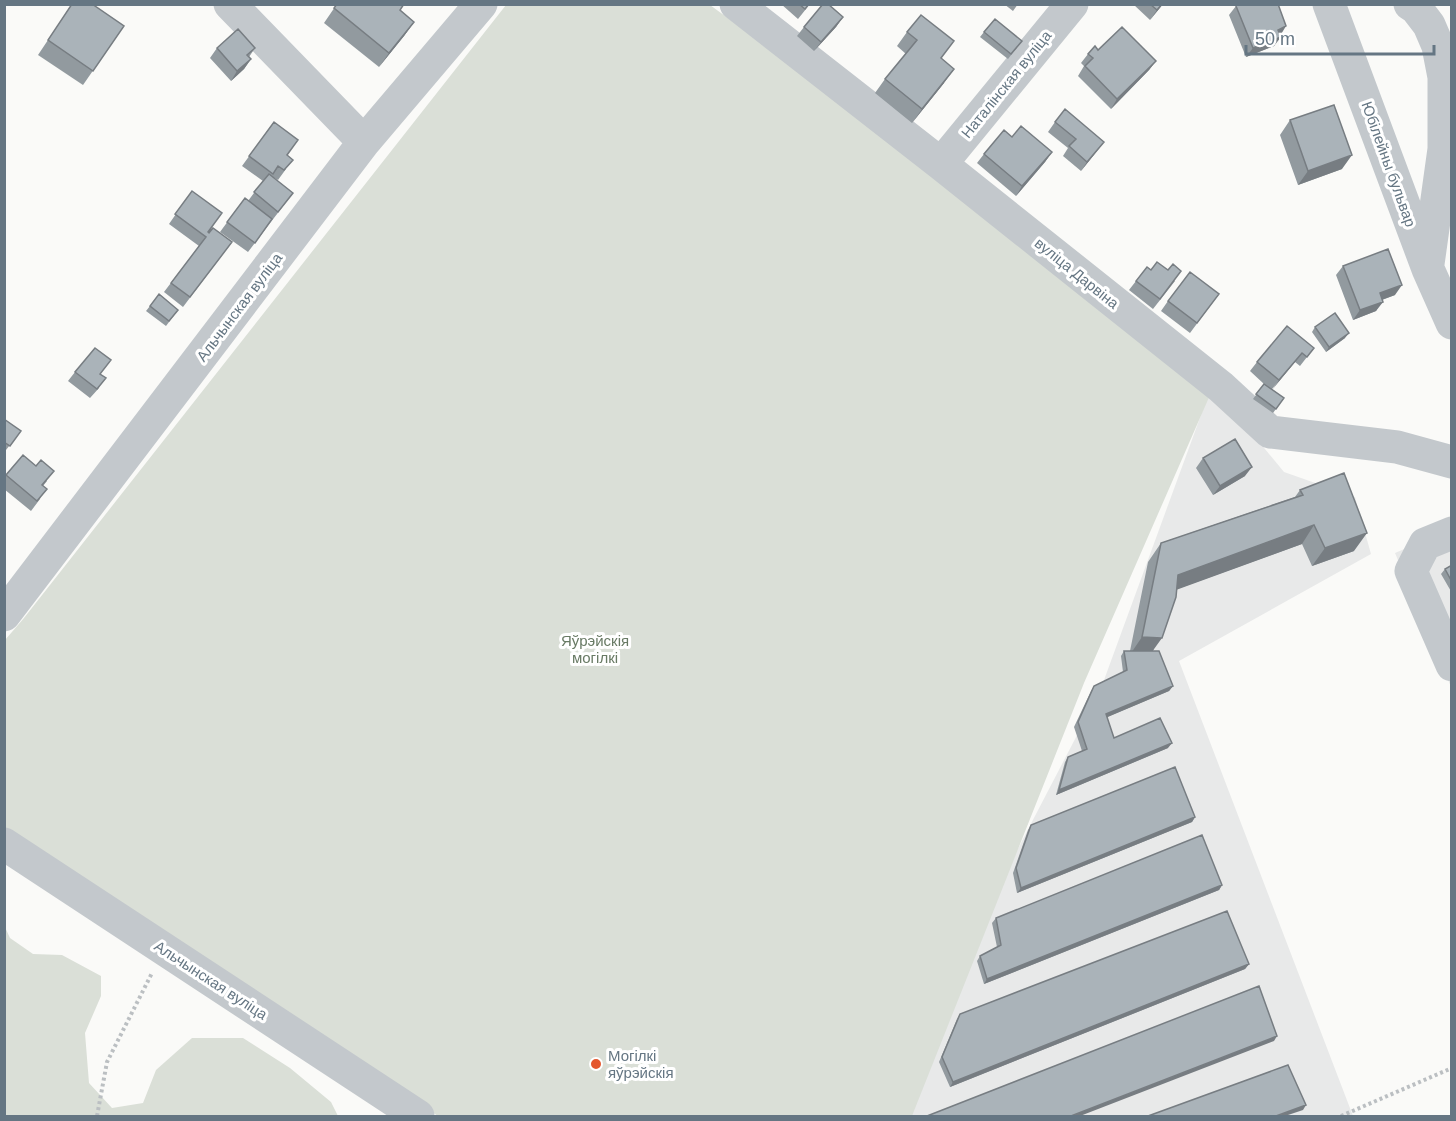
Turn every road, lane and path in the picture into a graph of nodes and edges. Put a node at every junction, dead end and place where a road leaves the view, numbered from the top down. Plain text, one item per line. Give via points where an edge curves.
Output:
1 (230, 4) edge
2 (481, 4) edge
3 (736, 4) edge
4 (1072, 4) edge
5 (1410, 4) edge
6 (1337, 6) edge
7 (364, 142) junction
8 (940, 164) junction
9 (1428, 269) junction
10 (1452, 323) edge
11 (1452, 462) edge
12 (1452, 533) edge
13 (4, 615) edge
14 (1452, 665) edge
15 (4, 844) edge
16 (165, 950) junction
17 (1452, 1068) edge
18 (97, 1116) edge
19 (418, 1116) edge
20 (1341, 1116) edge

1 - 7 street
2 - 7 street, Альчынская вуліца
3 - 8 street, вуліца Дарвіна
4 - 8 street, Наталінская вуліца
5 - 9 street via 1429,25 1444,77 1444,149
6 - 9 street, Юбілейны бульвар
7 - 13 street, Альчынская вуліца
8 - 11 street, вуліца Дарвіна via 1221,387 1270,432 1397,447
9 - 10 street, Юбілейны бульвар
12 - 14 street via 1425,544 1411,571
15 - 16 street, Альчынская вуліца
16 - 18 path via 107,1062
16 - 19 street, Альчынская вуліца
17 - 20 path

